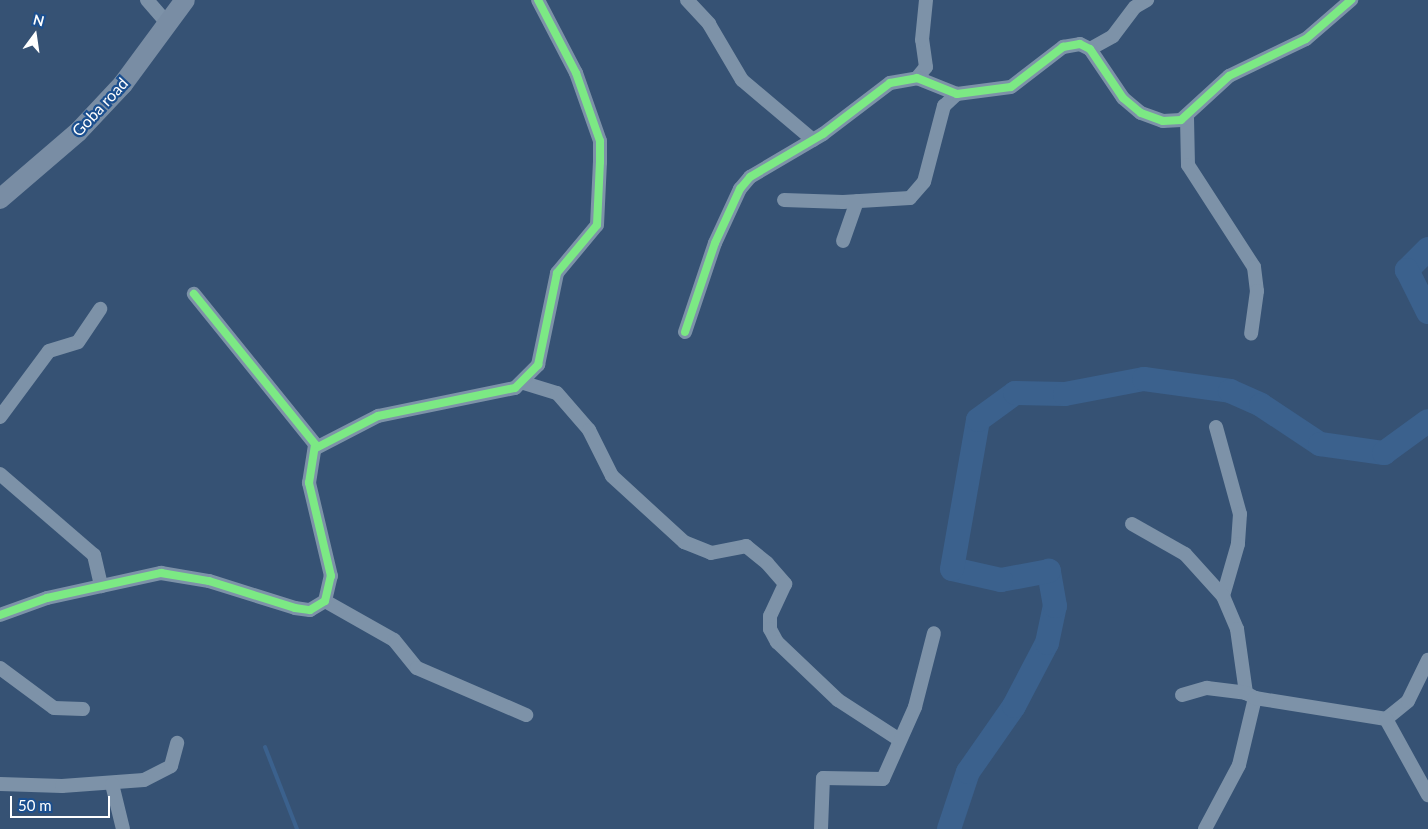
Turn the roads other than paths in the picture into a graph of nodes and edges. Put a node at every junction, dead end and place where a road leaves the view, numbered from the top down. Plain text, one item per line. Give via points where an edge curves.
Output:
1 (146, 0) edge
2 (185, 0) edge
3 (538, 0) edge
4 (686, 0) edge
5 (926, 0) edge
6 (1148, 0) edge
7 (1351, 0) edge
8 (169, 25) junction
9 (1090, 49) junction
10 (917, 78) junction
11 (957, 94) junction
12 (1187, 118) junction
13 (813, 140) junction
14 (0, 199) edge
15 (784, 200) dead end
16 (857, 201) junction
17 (843, 240) dead end
18 (194, 294) dead end
19 (100, 309) dead end
20 (685, 332) dead end
21 (1251, 334) dead end
22 (524, 383) junction
23 (0, 417) edge
24 (1216, 427) dead end
25 (316, 448) junction
26 (0, 474) edge
27 (1132, 524) dead end
28 (101, 586) junction
29 (1223, 596) junction
30 (325, 601) junction
31 (0, 616) edge
32 (934, 633) dead end
33 (1428, 660) edge
34 (0, 668) edge
35 (1182, 696) dead end
36 (1250, 696) junction
37 (83, 709) dead end
38 (526, 715) dead end
39 (1386, 720) junction
40 (898, 739) junction
41 (176, 743) dead end
42 (0, 784) edge
43 (112, 784) junction
44 (1428, 795) edge
45 (123, 829) edge
46 (821, 829) edge
47 (1205, 829) edge

1 - 8 street
2 - 8 main road, Goba road
3 - 22 street via 576,73 600,141 600,213 591,238 557,273 538,365
4 - 13 street via 709,24 742,80
5 - 10 street via 922,40 926,67
6 - 9 street via 1135,7 1113,36
7 - 12 street via 1306,39 1229,76
8 - 14 main road, Goba road via 78,132
9 - 11 street via 1080,44 1063,47 1011,86
9 - 12 street via 1123,98 1141,113 1163,121
10 - 11 street
10 - 13 street via 890,83
11 - 16 street via 944,106 933,160 916,194 904,200
12 - 21 street via 1188,165 1254,267 1257,291
13 - 20 street via 750,177 740,189 715,244
15 - 16 street
16 - 17 street
18 - 25 street via 308,431
19 - 23 street via 78,342 49,351
22 - 25 street via 378,416
22 - 40 street via 557,393 589,430 612,476 684,542 711,553 746,546 767,563 785,584 770,616 770,629 778,642 838,700
24 - 29 street via 1240,514 1238,544
25 - 30 street via 309,483 331,576
26 - 28 street via 94,555
27 - 29 street via 1185,554
28 - 30 street via 178,573 295,608 310,610
28 - 31 street via 47,598
29 - 36 street via 1237,629
30 - 38 street via 394,640 418,668
32 - 40 street via 915,707
33 - 39 street via 1408,701
34 - 37 street via 54,708
35 - 36 street via 1207,688
36 - 39 street
36 - 47 street via 1240,765
39 - 44 street
40 - 46 street via 881,780 823,778
41 - 43 street via 175,760 164,772 144,780
42 - 43 street
43 - 45 street

